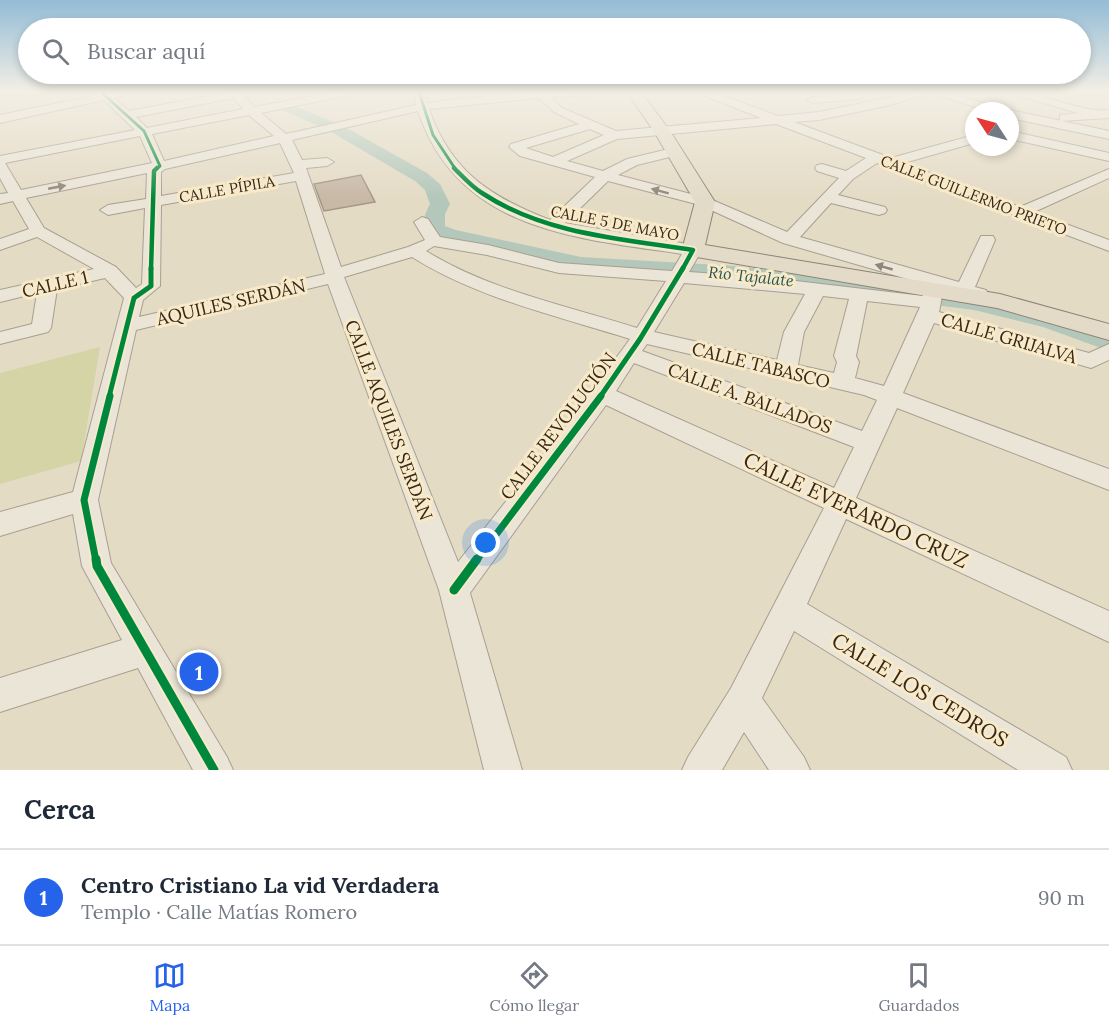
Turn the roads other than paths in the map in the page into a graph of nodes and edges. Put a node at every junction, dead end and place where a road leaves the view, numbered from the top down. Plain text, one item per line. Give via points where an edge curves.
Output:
1 (141, 128) edge
2 (153, 128) edge
3 (274, 128) edge
4 (319, 128) edge
5 (432, 128) edge
6 (579, 128) edge
7 (596, 128) edge
8 (659, 128) edge
9 (695, 128) edge
10 (800, 128) edge
11 (1072, 128) edge
12 (144, 131) junction
13 (662, 131) junction
14 (614, 135) junction
15 (1109, 135) edge
16 (1019, 137) edge
17 (284, 138) junction
18 (965, 141) edge
19 (673, 152) junction
20 (1109, 157) edge
21 (875, 158) junction
22 (0, 160) edge
23 (327, 162) dead end
24 (554, 162) junction
25 (890, 163) junction
26 (0, 166) edge
27 (160, 166) junction
28 (822, 168) dead end
29 (300, 170) junction
30 (1109, 173) edge
31 (604, 176) junction
32 (848, 176) junction
33 (19, 195) junction
34 (827, 197) junction
35 (0, 199) edge
36 (153, 202) junction
37 (705, 202) junction
38 (108, 210) dead end
39 (879, 210) dead end
40 (1022, 212) junction
41 (422, 222) dead end
42 (554, 225) junction
43 (38, 231) junction
44 (789, 239) junction
45 (987, 240) dead end
46 (434, 241) junction
47 (0, 245) edge
48 (1109, 246) edge
49 (414, 251) junction
50 (684, 267) junction
51 (110, 271) junction
52 (335, 276) junction
53 (48, 285) junction
54 (816, 291) junction
55 (0, 296) edge
56 (859, 296) junction
57 (977, 296) junction
58 (134, 298) junction
59 (931, 301) junction
60 (127, 326) junction
61 (1109, 332) edge
62 (0, 338) edge
63 (1109, 338) edge
64 (636, 345) junction
65 (1100, 356) edge
66 (786, 370) junction
67 (842, 384) junction
68 (603, 394) junction
69 (890, 397) junction
70 (869, 443) junction
71 (1109, 480) edge
72 (84, 500) junction
73 (838, 502) junction
74 (0, 524) edge
75 (454, 590) junction
76 (788, 610) junction
77 (1109, 627) edge
78 (144, 650) junction
79 (0, 695) edge
80 (743, 700) junction
81 (214, 770) edge
82 (503, 770) edge
83 (701, 770) edge
84 (791, 770) edge
85 (1053, 770) edge

1 - 12 street
2 - 12 street
3 - 17 street, CALLE AQUILES SERDÁN
4 - 17 street
5 - 42 street, CALLE 5 DE MAYO via 457,174 480,194 507,209
6 - 24 street via 516,147
7 - 14 street
8 - 13 main road
9 - 13 street
10 - 21 street, CALLE GUILLERMO PRIETO
11 - 15 street
12 - 22 street
12 - 27 street
13 - 14 street
13 - 19 main road
14 - 24 street
16 - 20 street
17 - 27 street
17 - 29 street, CALLE AQUILES SERDÁN
18 - 25 street
19 - 31 street via 632,162
19 - 37 main road
21 - 25 street, CALLE GUILLERMO PRIETO
21 - 32 street
23 - 29 street, CALLE PÍPILA
24 - 31 street
25 - 40 street, CALLE GUILLERMO PRIETO
26 - 33 street
33 -> 27 street
27 - 36 street via 154,171
28 - 32 street
29 - 36 street, CALLE PÍPILA
29 - 52 street, CALLE AQUILES SERDÁN
30 - 40 street
37 -> 31 street
31 - 42 street
32 - 34 street
33 - 35 street
33 - 43 street
34 - 39 street
34 - 44 street
36 - 38 street, CALLE PÍPILA
36 - 58 street via 151,286
37 - 44 street
37 - 50 main road, CALLE REVOLUCIÓN
40 - 48 street, CALLE GUILLERMO PRIETO
41 - 46 street
42 - 50 street, CALLE 5 DE MAYO
43 - 47 street
43 - 51 street
57 -> 44 street
45 - 57 street
46 - 49 street, AQUILES SERDÁN
46 - 50 street via 560,268 622,274
49 - 52 street, AQUILES SERDÁN
49 - 64 street, CALLE TABASCO via 446,272
50 - 54 street, CALLE 5 DE MAYO
50 - 59 main road, CALLE 5 DE MAYO
50 - 64 street, CALLE REVOLUCIÓN
51 - 53 street, CALLE 1
51 - 58 street
52 - 60 street, AQUILES SERDÁN
52 - 75 street, CALLE AQUILES SERDÁN
53 - 55 street, CALLE 1
53 - 62 street via 41,328
54 - 56 street, CALLE 5 DE MAYO
54 - 66 street via 794,332
56 - 59 street, CALLE 5 DE MAYO
56 - 67 street
57 - 59 main road, CALLE 5 DE MAYO
57 - 61 main road, CALLE 5 DE MAYO
57 - 63 street
58 - 60 street
59 - 65 street, CALLE GRIJALVA via 998,333
59 - 69 street
60 - 72 street
64 - 66 street, CALLE TABASCO
64 - 68 street, CALLE REVOLUCIÓN
64 - 70 street, CALLE A. BALLADOS
66 - 67 street, CALLE TABASCO
67 - 69 street, CALLE TABASCO
68 - 73 street, CALLE EVERARDO CRUZ
68 - 75 street, CALLE REVOLUCIÓN
69 - 70 street
69 - 71 street, CALLE TABASCO
70 - 73 street
72 - 74 street
72 - 78 street via 97,566
73 - 76 street
73 - 77 street, CALLE EVERARDO CRUZ
75 - 82 street, CALLE AQUILES SERDÁN
76 - 80 street
76 - 85 street, CALLE LOS CEDROS
78 - 79 street
78 - 81 street
80 - 83 street
80 - 84 street

